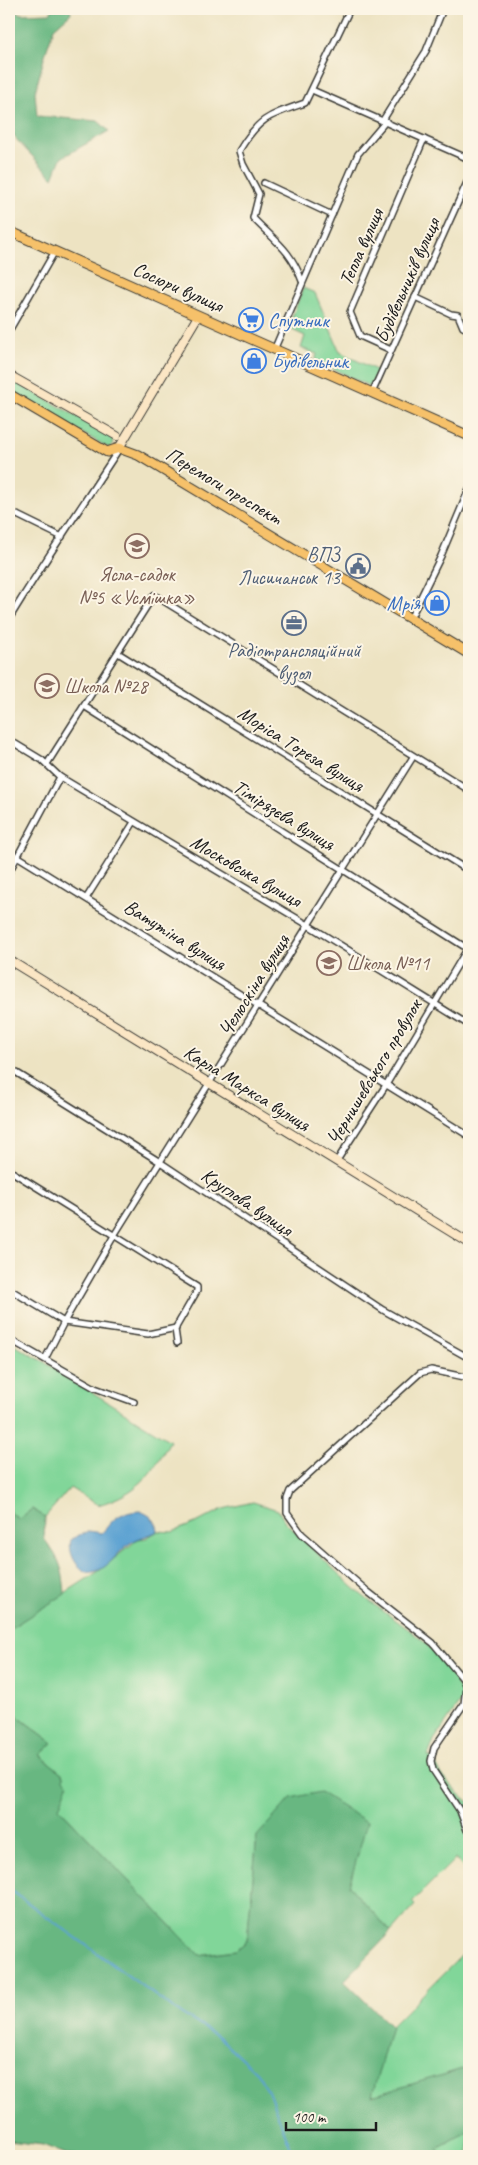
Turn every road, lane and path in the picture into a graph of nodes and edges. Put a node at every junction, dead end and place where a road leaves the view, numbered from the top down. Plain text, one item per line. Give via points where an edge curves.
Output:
1 (350, 9) edge
2 (443, 9) edge
3 (312, 90) junction
4 (384, 121) junction
5 (424, 139) junction
6 (469, 159) edge
7 (469, 178) edge
8 (264, 184) dead end
9 (332, 214) junction
10 (9, 231) edge
11 (56, 251) junction
12 (302, 281) junction
13 (415, 297) junction
14 (198, 316) junction
15 (469, 330) edge
16 (9, 331) edge
17 (274, 350) junction
18 (391, 350) junction
19 (9, 375) edge
20 (372, 393) junction
21 (9, 394) edge
22 (130, 431) junction
23 (117, 436) junction
24 (469, 436) edge
25 (119, 448) junction
26 (469, 489) edge
27 (9, 511) edge
28 (62, 537) junction
29 (9, 619) edge
30 (410, 619) junction
31 (118, 653) junction
32 (469, 654) edge
33 (84, 706) junction
34 (9, 740) edge
35 (413, 757) junction
36 (46, 764) junction
37 (60, 777) junction
38 (469, 790) edge
39 (378, 814) junction
40 (134, 822) junction
41 (17, 856) junction
42 (10, 869) edge
43 (342, 870) junction
44 (469, 871) edge
45 (86, 898) junction
46 (308, 925) junction
47 (469, 946) edge
48 (9, 960) edge
49 (433, 1004) junction
50 (259, 1006) junction
51 (469, 1026) edge
52 (9, 1068) edge
53 (210, 1083) junction
54 (386, 1085) junction
55 (469, 1136) edge
56 (160, 1162) junction
57 (336, 1162) junction
58 (9, 1170) edge
59 (115, 1234) junction
60 (469, 1243) edge
61 (9, 1289) edge
62 (64, 1322) junction
63 (176, 1328) junction
64 (9, 1339) edge
65 (177, 1343) dead end
66 (469, 1358) edge
67 (45, 1360) junction
68 (469, 1378) edge
69 (134, 1402) dead end
70 (467, 1830) dead end

1 - 3 street
2 - 4 street via 426,52
3 - 4 street
3 - 12 street via 305,102 270,114 248,136 239,151 259,194 253,218 286,249
4 - 5 street
4 - 9 street via 358,154
5 - 6 street
5 - 18 street, Тепла вулиця via 350,312 360,336
7 - 13 street, Будівельників вулиця
8 - 9 street
9 - 12 street
10 - 11 main road, Сосюри вулиця
11 - 14 main road, Сосюри вулиця
11 - 16 street
12 - 17 street
13 - 15 street via 458,315 463,327
13 - 18 street, Будівельників вулиця
14 - 17 main road, Сосюри вулиця
14 - 22 street
17 - 20 main road, Сосюри вулиця
18 - 20 street, Будівельників вулиця
19 - 23 street
20 - 24 main road, Сосюри вулиця
21 - 25 main road, Перемоги проспект via 107,452
22 - 23 street
22 - 25 street
23 - 25 street
25 - 28 street
25 - 30 main road, Перемоги проспект via 138,455
26 - 30 street via 442,556
27 - 28 street
28 - 29 street
30 - 32 main road, Перемоги проспект
31 - 33 street
31 - 35 street via 154,595
31 - 39 street, Моріса Тореза вулиця
33 - 36 street
33 - 43 street, Тімірязєва вулиця
34 - 36 street, Московська вулиця
35 - 38 street
35 - 39 street, Челюскіна вулиця
36 - 37 street, Московська вулиця
37 - 40 street, Московська вулиця
37 - 41 street
39 - 43 street, Челюскіна вулиця
39 - 44 street, Моріса Тореза вулиця
40 - 45 street
40 - 46 street, Московська вулиця
41 - 42 street
41 - 45 street, Ватутіна вулиця
43 - 46 street, Челюскіна вулиця
43 - 47 street, Тімірязєва вулиця
45 - 50 street, Ватутіна вулиця
46 - 49 street, Московська вулиця
46 - 50 street, Челюскіна вулиця
47 - 49 street, Чернишевського провулок
48 - 53 street, Карла Маркса вулиця
49 - 51 street, Московська вулиця
49 - 54 street, Чернишевського провулок
50 - 53 street, Челюскіна вулиця
50 - 54 street, Ватутіна вулиця
52 - 56 street, Круглова вулиця
53 - 56 street, Челюскіна вулиця
53 - 57 street, Карла Маркса вулиця
54 - 55 street, Ватутіна вулиця
54 - 57 street, Чернишевського провулок
56 - 59 street, Челюскіна вулиця
56 - 66 street, Круглова вулиця via 382,1310
57 - 60 street, Карла Маркса вулиця
58 - 59 street
59 - 62 street, Челюскіна вулиця
59 - 63 street via 196,1287 197,1291
61 - 62 street
62 - 63 street via 148,1334
62 - 67 street, Челюскіна вулиця
63 - 65 street
64 - 67 street
67 - 69 street via 95,1388
68 - 70 street via 431,1370 420,1374 290,1491 286,1504 288,1517 302,1534 433,1643 462,1679 466,1687 464,1704 434,1748 431,1761 433,1770 455,1801

